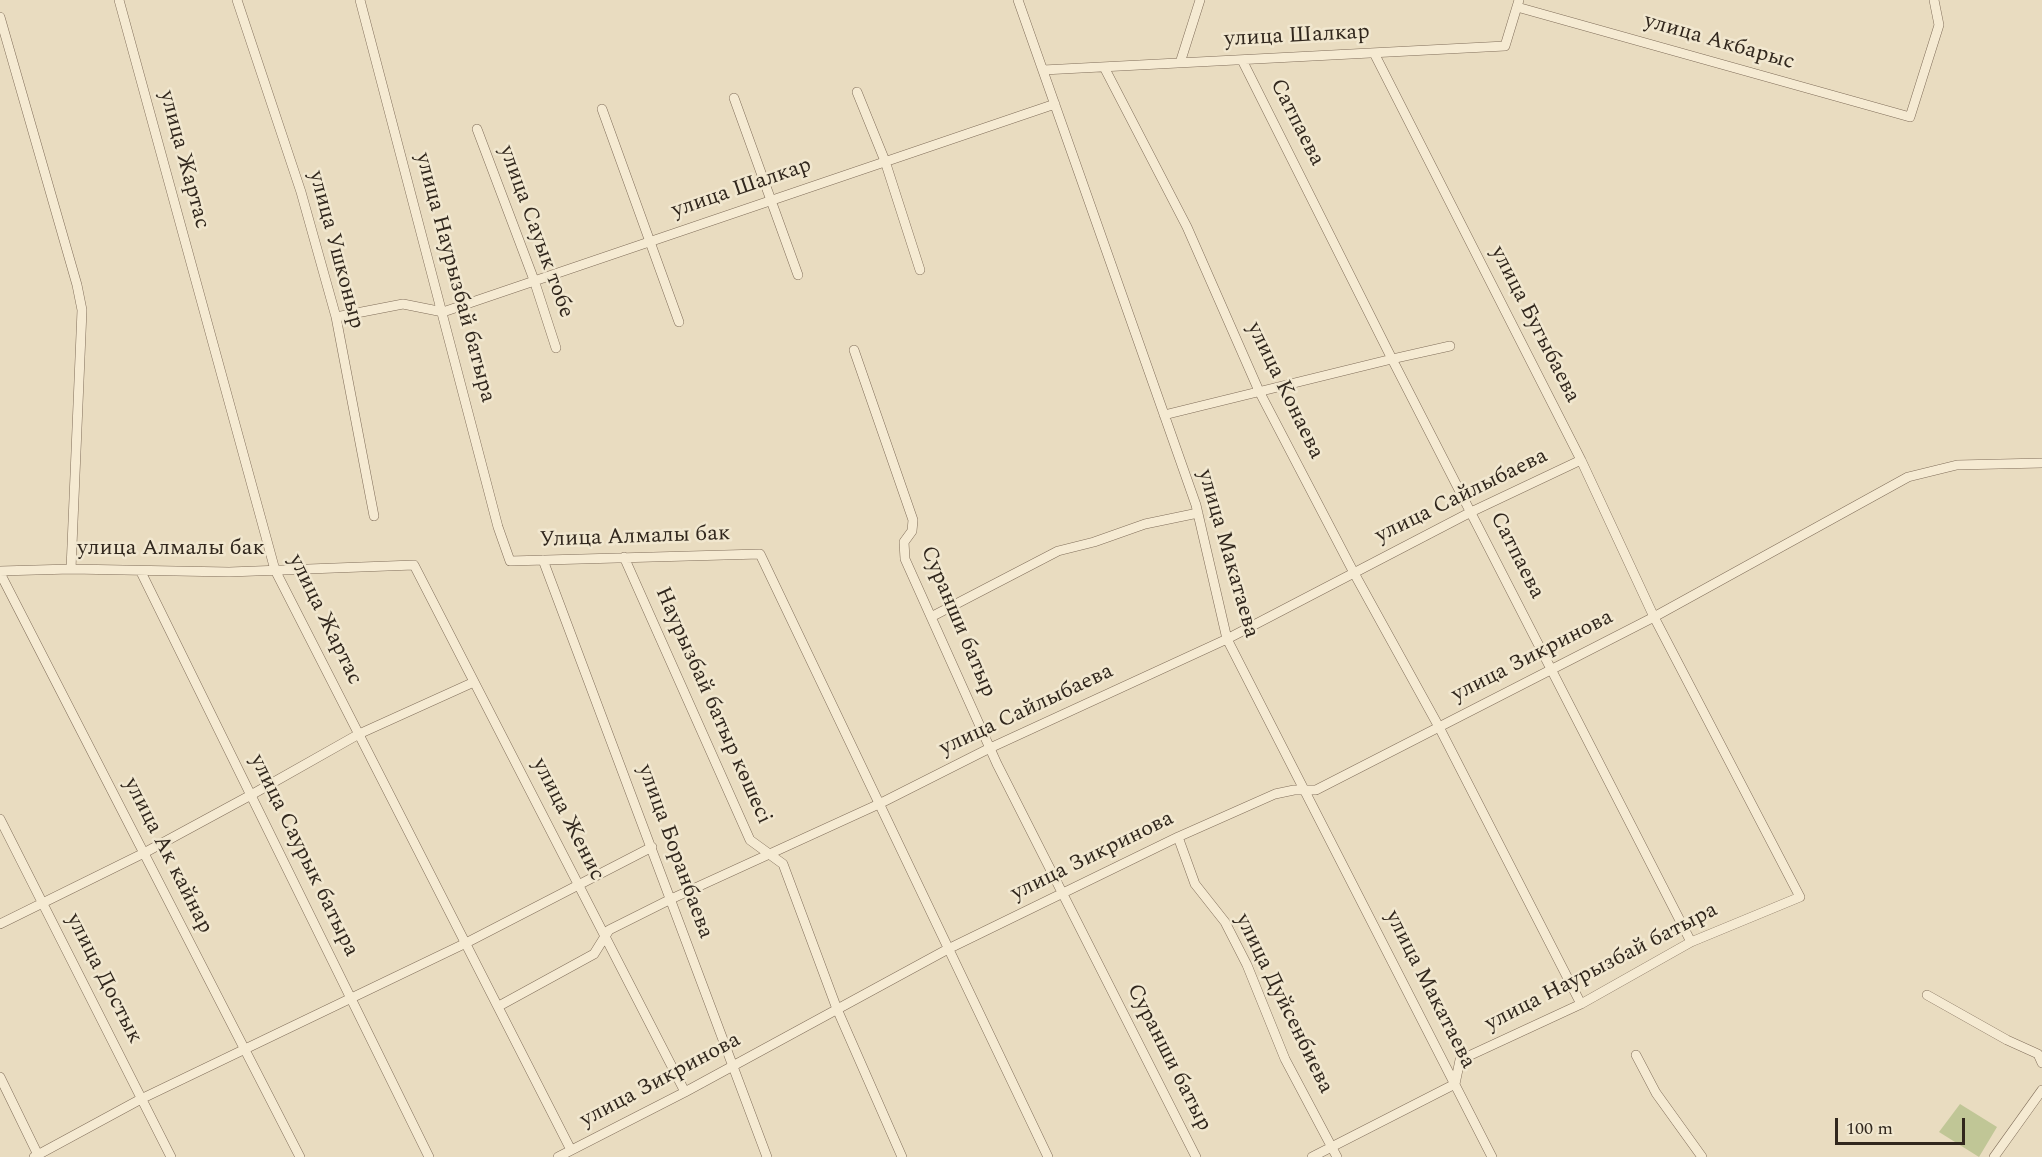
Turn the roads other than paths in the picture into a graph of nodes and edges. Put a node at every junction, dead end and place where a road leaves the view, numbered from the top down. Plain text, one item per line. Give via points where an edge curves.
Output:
1 (119, 0) edge
2 (237, 0) edge
3 (1018, 0) edge
4 (1200, 0) edge
5 (1934, 0) edge
6 (361, 2) edge
7 (1518, 3) edge
8 (0, 18) edge
9 (1374, 53) junction
10 (1242, 60) junction
11 (1180, 63) junction
12 (1104, 67) junction
13 (1043, 70) junction
14 (857, 92) dead end
15 (734, 98) dead end
16 (1055, 104) junction
17 (602, 109) dead end
18 (477, 129) dead end
19 (885, 161) junction
20 (770, 200) junction
21 (651, 241) junction
22 (920, 270) dead end
23 (798, 275) dead end
24 (534, 280) junction
25 (443, 312) junction
26 (336, 317) junction
27 (679, 322) dead end
28 (1450, 346) dead end
29 (556, 348) dead end
30 (854, 350) dead end
31 (1392, 358) junction
32 (1259, 391) junction
33 (1164, 415) junction
34 (1581, 460) junction
35 (2042, 464) edge
36 (1471, 512) junction
37 (1198, 513) junction
38 (374, 516) dead end
39 (624, 558) junction
40 (543, 560) junction
41 (510, 561) joint
42 (414, 565) joint
43 (71, 569) junction
44 (275, 570) junction
45 (0, 572) edge
46 (141, 572) junction
47 (1354, 573) junction
48 (931, 617) junction
49 (1654, 617) junction
50 (1227, 639) junction
51 (1552, 669) junction
52 (474, 682) junction
53 (1439, 727) junction
54 (359, 734) junction
55 (990, 748) junction
56 (1305, 790) junction
57 (251, 795) junction
58 (879, 804) junction
59 (0, 819) edge
60 (1178, 837) junction
61 (652, 847) junction
62 (144, 853) junction
63 (769, 855) junction
64 (579, 885) junction
65 (1063, 894) junction
66 (1800, 897) joint
67 (671, 899) junction
68 (43, 904) junction
69 (0, 924) edge
70 (605, 936) junction
71 (1691, 942) junction
72 (466, 943) junction
73 (948, 949) junction
74 (1927, 995) dead end
75 (351, 999) junction
76 (1581, 1004) junction
77 (499, 1006) junction
78 (837, 1009) junction
79 (246, 1051) junction
80 (1636, 1055) dead end
81 (2042, 1063) edge
82 (732, 1066) junction
83 (0, 1077) edge
84 (1455, 1084) junction
85 (2042, 1090) edge
86 (685, 1092) junction
87 (141, 1099) junction
88 (1332, 1147) junction
89 (571, 1150) junction
90 (37, 1156) edge
91 (171, 1157) edge
92 (300, 1157) edge
93 (429, 1157) edge
94 (558, 1157) edge
95 (766, 1157) edge
96 (902, 1157) edge
97 (1048, 1157) edge
98 (1196, 1157) edge
99 (1312, 1157) edge
100 (1337, 1157) edge
101 (1492, 1157) edge
102 (1702, 1157) edge
103 (1994, 1157) edge

1 - 44 street, улица Жартас
2 - 26 street, улица Ушконыр via 301,192
3 - 13 street, улица Макатаева
4 - 11 street
5 - 7 street, улица Акбарыс via 1940,25 1910,117
6 - 25 street, улица Наурызбай батыра
7 - 9 street, улица Шалкар via 1505,46
8 - 43 street via 82,310
9 - 10 street, улица Шалкар
9 - 34 street, улица Бугыбаева
10 - 11 street, улица Шалкар
10 - 31 street, Сатпаева
11 - 12 street, улица Шалкар
12 - 13 street, улица Шалкар
12 - 32 street, улица Конаева via 1187,227
13 - 16 street, улица Макатаева
14 - 19 street
15 - 20 street
16 - 19 street, улица Шалкар
16 - 33 street, улица Макатаева
17 - 21 street
18 - 24 street, улица Сауык тобе
19 - 20 street, улица Шалкар
19 - 22 street
20 - 21 street, улица Шалкар
20 - 23 street
21 - 24 street, улица Шалкар
21 - 27 street
24 - 25 street, улица Шалкар
24 - 29 street, улица Сауык тобе
25 - 26 street via 403,304
25 - 41 street, улица Наурызбай батыра
26 - 38 street, улица Ушконыр
28 - 31 street
30 - 48 street, Суранши батыр via 913,520 903,551
31 - 32 street
31 - 36 street, Сатпаева
32 - 33 street
32 - 47 street, улица Конаева
33 - 37 street, улица Макатаева
34 - 36 street, улица Сайлыбаева
34 - 49 street, улица Бугыбаева
35 - 49 street, улица Зикринова via 1957,465 1908,477
36 - 47 street, улица Сайлыбаева
36 - 51 street, Сатпаева
37 - 48 street via 1144,524 1058,551
37 - 50 street, улица Макатаева
39 - 40 street, Улица Алмалы бак
39 - 58 street, Улица Алмалы бак via 760,555
39 - 63 street, Наурызбай батыр көшесі via 750,840
40 - 41 street, Улица Алмалы бак
40 - 61 street, улица Боранбаева
42 - 44 street, улица Алмалы бак
42 - 52 street, улица Женис
43 - 45 street, улица Алмалы бак
43 - 46 street, улица Алмалы бак
44 - 46 street, улица Алмалы бак
44 - 54 street, улица Жартас
45 - 62 street, улица Ак кайнар
46 - 57 street, улица Саурык батыра
47 - 50 street, улица Сайлыбаева
47 - 53 street, улица Конаева
48 - 55 street, Суранши батыр
49 - 51 street, улица Зикринова
49 - 66 street, улица Бугыбаева
50 - 55 street, улица Сайлыбаева
50 - 56 street, улица Макатаева
51 - 53 street, улица Зикринова
51 - 71 street, Сатпаева
52 - 54 street
52 - 64 street, улица Женис
53 - 56 street, улица Зикринова via 1316,790
53 - 76 street, улица Конаева
54 - 57 street
54 - 72 street, улица Жартас
55 - 58 street, улица Сайлыбаева
55 - 65 street, Суранши батыр
56 - 60 street, улица Зикринова via 1275,794
56 - 84 street, улица Макатаева
57 - 62 street
57 - 75 street, улица Саурык батыра
58 - 63 street, улица Сайлыбаева
58 - 73 street
59 - 68 street, улица Достык
60 - 65 street, улица Зикринова
60 - 88 street, улица Дуйсенбиева via 1195,884 1225,922 1285,1059
61 - 64 street
61 - 67 street, улица Боранбаева
62 - 68 street
62 - 79 street, улица Ак кайнар
63 - 67 street, улица Сайлыбаева
63 - 78 street, Наурызбай батыр көшесі via 783,864
64 - 70 street, улица Женис
64 - 72 street
65 - 73 street, улица Зикринова
65 - 98 street, Суранши батыр
66 - 71 street, улица Наурызбай батыра
67 - 70 street, улица Сайлыбаева via 609,930
67 - 82 street, улица Боранбаева
68 - 69 street
68 - 87 street, улица Достык
70 - 77 street, улица Сайлыбаева via 594,954
70 - 86 street, улица Женис
71 - 76 street, улица Наурызбай батыра
72 - 75 street
72 - 77 street, улица Жартас
73 - 78 street, улица Зикринова
73 - 97 street
74 - 81 street via 2038,1054
75 - 79 street
75 - 93 street, улица Саурык батыра
76 - 84 street, улица Наурызбай батыра via 1460,1060
77 - 89 street, улица Жартас
78 - 82 street, улица Зикринова
78 - 96 street, Наурызбай батыр көшесі
79 - 87 street
79 - 92 street, улица Ак кайнар
80 - 102 street via 1656,1093
82 - 86 street, улица Зикринова
82 - 95 street, улица Боранбаева
83 - 90 street
84 - 88 street
84 - 101 street, улица Макатаева
85 - 103 street
86 - 89 street, улица Зикринова
87 - 90 street
87 - 91 street, улица Достык
88 - 99 street
88 - 100 street, улица Дуйсенбиева
89 - 94 street, улица Зикринова

